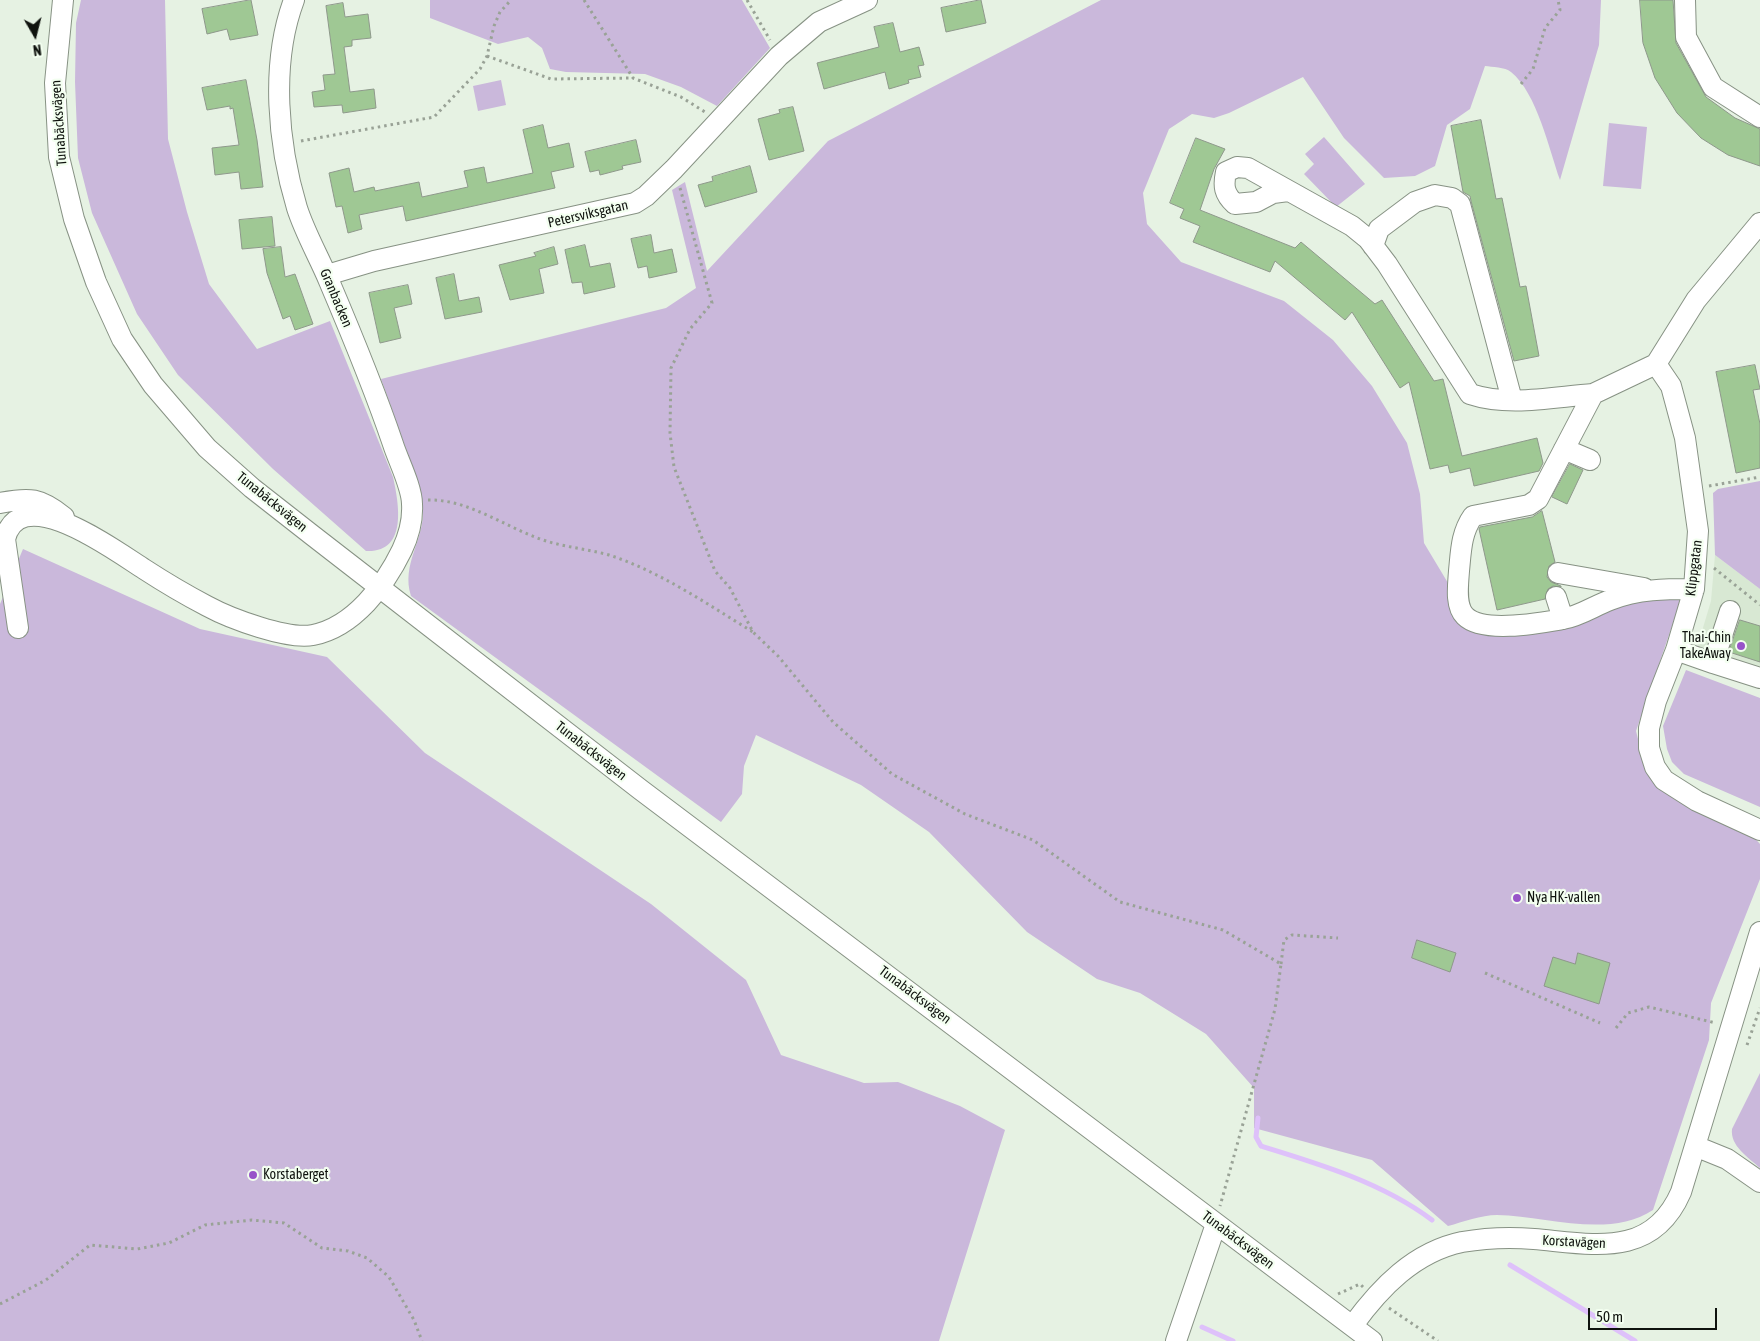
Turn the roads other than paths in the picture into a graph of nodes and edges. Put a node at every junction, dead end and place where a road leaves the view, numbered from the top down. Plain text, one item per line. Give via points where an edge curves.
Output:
1 (64, 0) edge
2 (294, 0) edge
3 (867, 0) edge
4 (1685, 0) edge
5 (1760, 117) edge
6 (1288, 191) dead end
7 (1760, 223) edge
8 (1373, 246) junction
9 (326, 276) junction
10 (1656, 364) junction
11 (1593, 394) junction
12 (1512, 400) junction
13 (1564, 449) junction
14 (1590, 460) dead end
15 (0, 503) edge
16 (77, 528) junction
17 (1558, 573) dead end
18 (380, 586) junction
19 (1694, 588) junction
20 (1651, 589) junction
21 (1556, 597) dead end
22 (1730, 611) dead end
23 (1556, 620) junction
24 (18, 628) dead end
25 (1676, 650) junction
26 (1713, 663) junction
27 (1760, 678) edge
28 (1760, 830) edge
29 (1760, 932) edge
30 (1695, 1146) junction
31 (1760, 1182) edge
32 (1216, 1224) junction
33 (1353, 1325) junction
34 (1176, 1341) edge
35 (1372, 1341) edge

1 - 18 street, Tunabäcksvägen via 55,83 59,157 86,255 122,338 153,385 207,448 252,488
2 - 9 street, Granbacken via 288,14 281,65 279,109 283,144 298,210
3 - 9 street, Petersviksgatan via 819,22 779,56 674,169 635,203 374,261
4 - 5 street via 1686,37 1713,87
6 - 8 street via 1352,226
7 - 10 street via 1696,300
8 - 12 street via 1470,394 1487,400
8 - 12 street via 1379,229 1415,202 1435,195 1452,198 1460,204
9 - 18 street, Granbacken via 372,382 412,501 411,525 402,549
10 - 11 street
10 - 19 street, Klippgatan via 1671,386 1694,489 1698,531
11 - 12 street
11 - 13 street
13 - 14 street
13 - 23 street via 1538,500 1529,505 1473,516 1463,534 1458,574 1458,596 1464,616 1478,624
15 - 16 street via 35,499 50,505
16 - 18 street, Granbacken via 209,608 289,634 310,636 329,631 364,605
16 - 24 street via 52,517 40,516 18,519 7,531 6,552
17 - 20 street
18 - 32 street, Tunabäcksvägen via 642,790
19 - 20 street
19 - 25 street, Klippgatan
20 - 23 street
21 - 23 street
22 - 26 street
25 - 26 street
25 - 28 street, Klippgatan via 1656,700 1649,728 1649,748 1655,767 1664,780 1697,801
26 - 27 street
29 - 30 street, Korstavägen
30 - 31 street via 1727,1159
30 - 33 street, Korstavägen via 1674,1208 1651,1233 1616,1244 1514,1239 1462,1242 1410,1265 1374,1297
32 - 33 street, Tunabäcksvägen
32 - 34 street
33 - 35 street, Tunabäcksvägen

